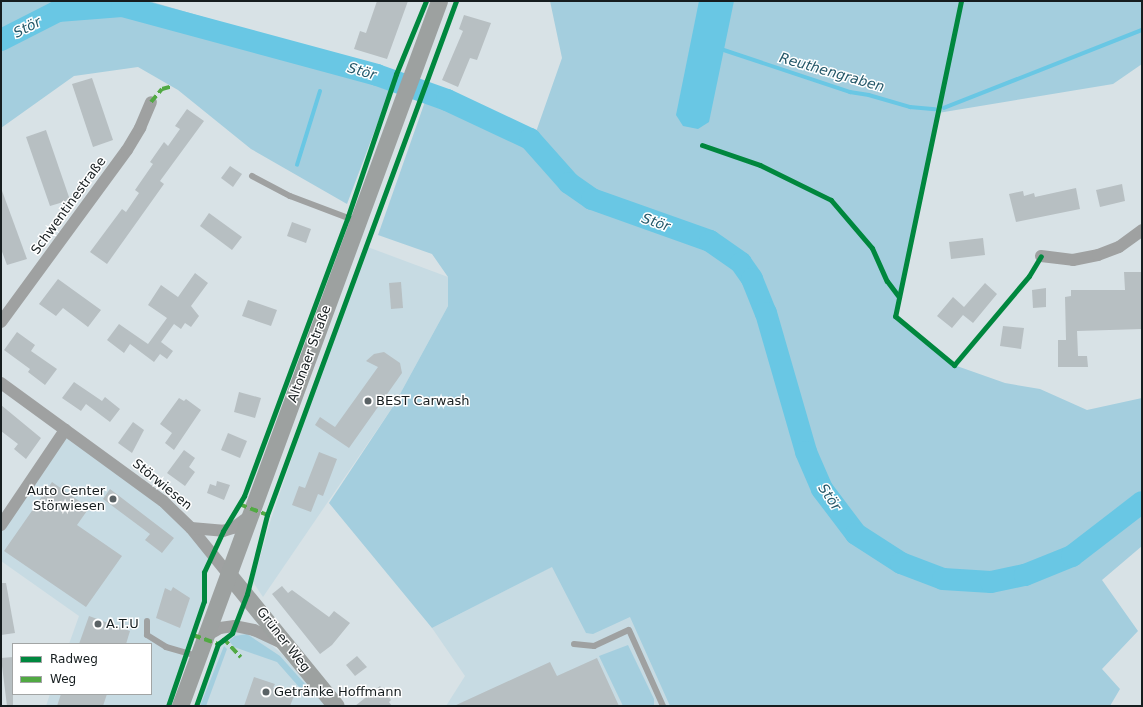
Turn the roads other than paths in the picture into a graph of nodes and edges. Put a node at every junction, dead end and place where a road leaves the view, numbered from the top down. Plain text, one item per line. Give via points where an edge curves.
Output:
1 (439, 1) edge
2 (151, 102) dead end
3 (252, 176) dead end
4 (358, 222) junction
5 (1142, 230) edge
6 (1041, 256) dead end
7 (1, 322) edge
8 (1, 383) edge
9 (65, 430) junction
10 (251, 514) junction
11 (1, 525) edge
12 (191, 528) junction
13 (229, 575) junction
14 (147, 621) dead end
15 (206, 636) junction
16 (574, 644) dead end
17 (288, 646) junction
18 (198, 656) junction
19 (180, 706) edge
20 (336, 706) edge
21 (663, 706) edge

1 - 4 main road, Altonaer Straße
2 - 7 street, Schwentinestraße via 127,150
3 - 4 lane via 290,196
4 - 10 main road, Altonaer Straße
5 - 6 street via 1119,247 1098,255 1073,260
8 - 9 street, Störwiesen
9 - 11 street
9 - 12 street, Störwiesen via 163,500
10 - 12 street via 233,528 223,531
10 - 13 main road, Altonaer Straße
12 - 13 street, Störwiesen
13 - 15 main road, Altonaer Straße
13 - 17 main road, Grüner Weg
14 - 18 lane via 147,635 166,647
15 - 17 street via 220,628 235,626 254,630
15 - 18 main road, Altonaer Straße
16 - 21 lane via 594,646 629,630
17 - 20 main road, Grüner Weg
18 - 19 main road, Altonaer Straße

